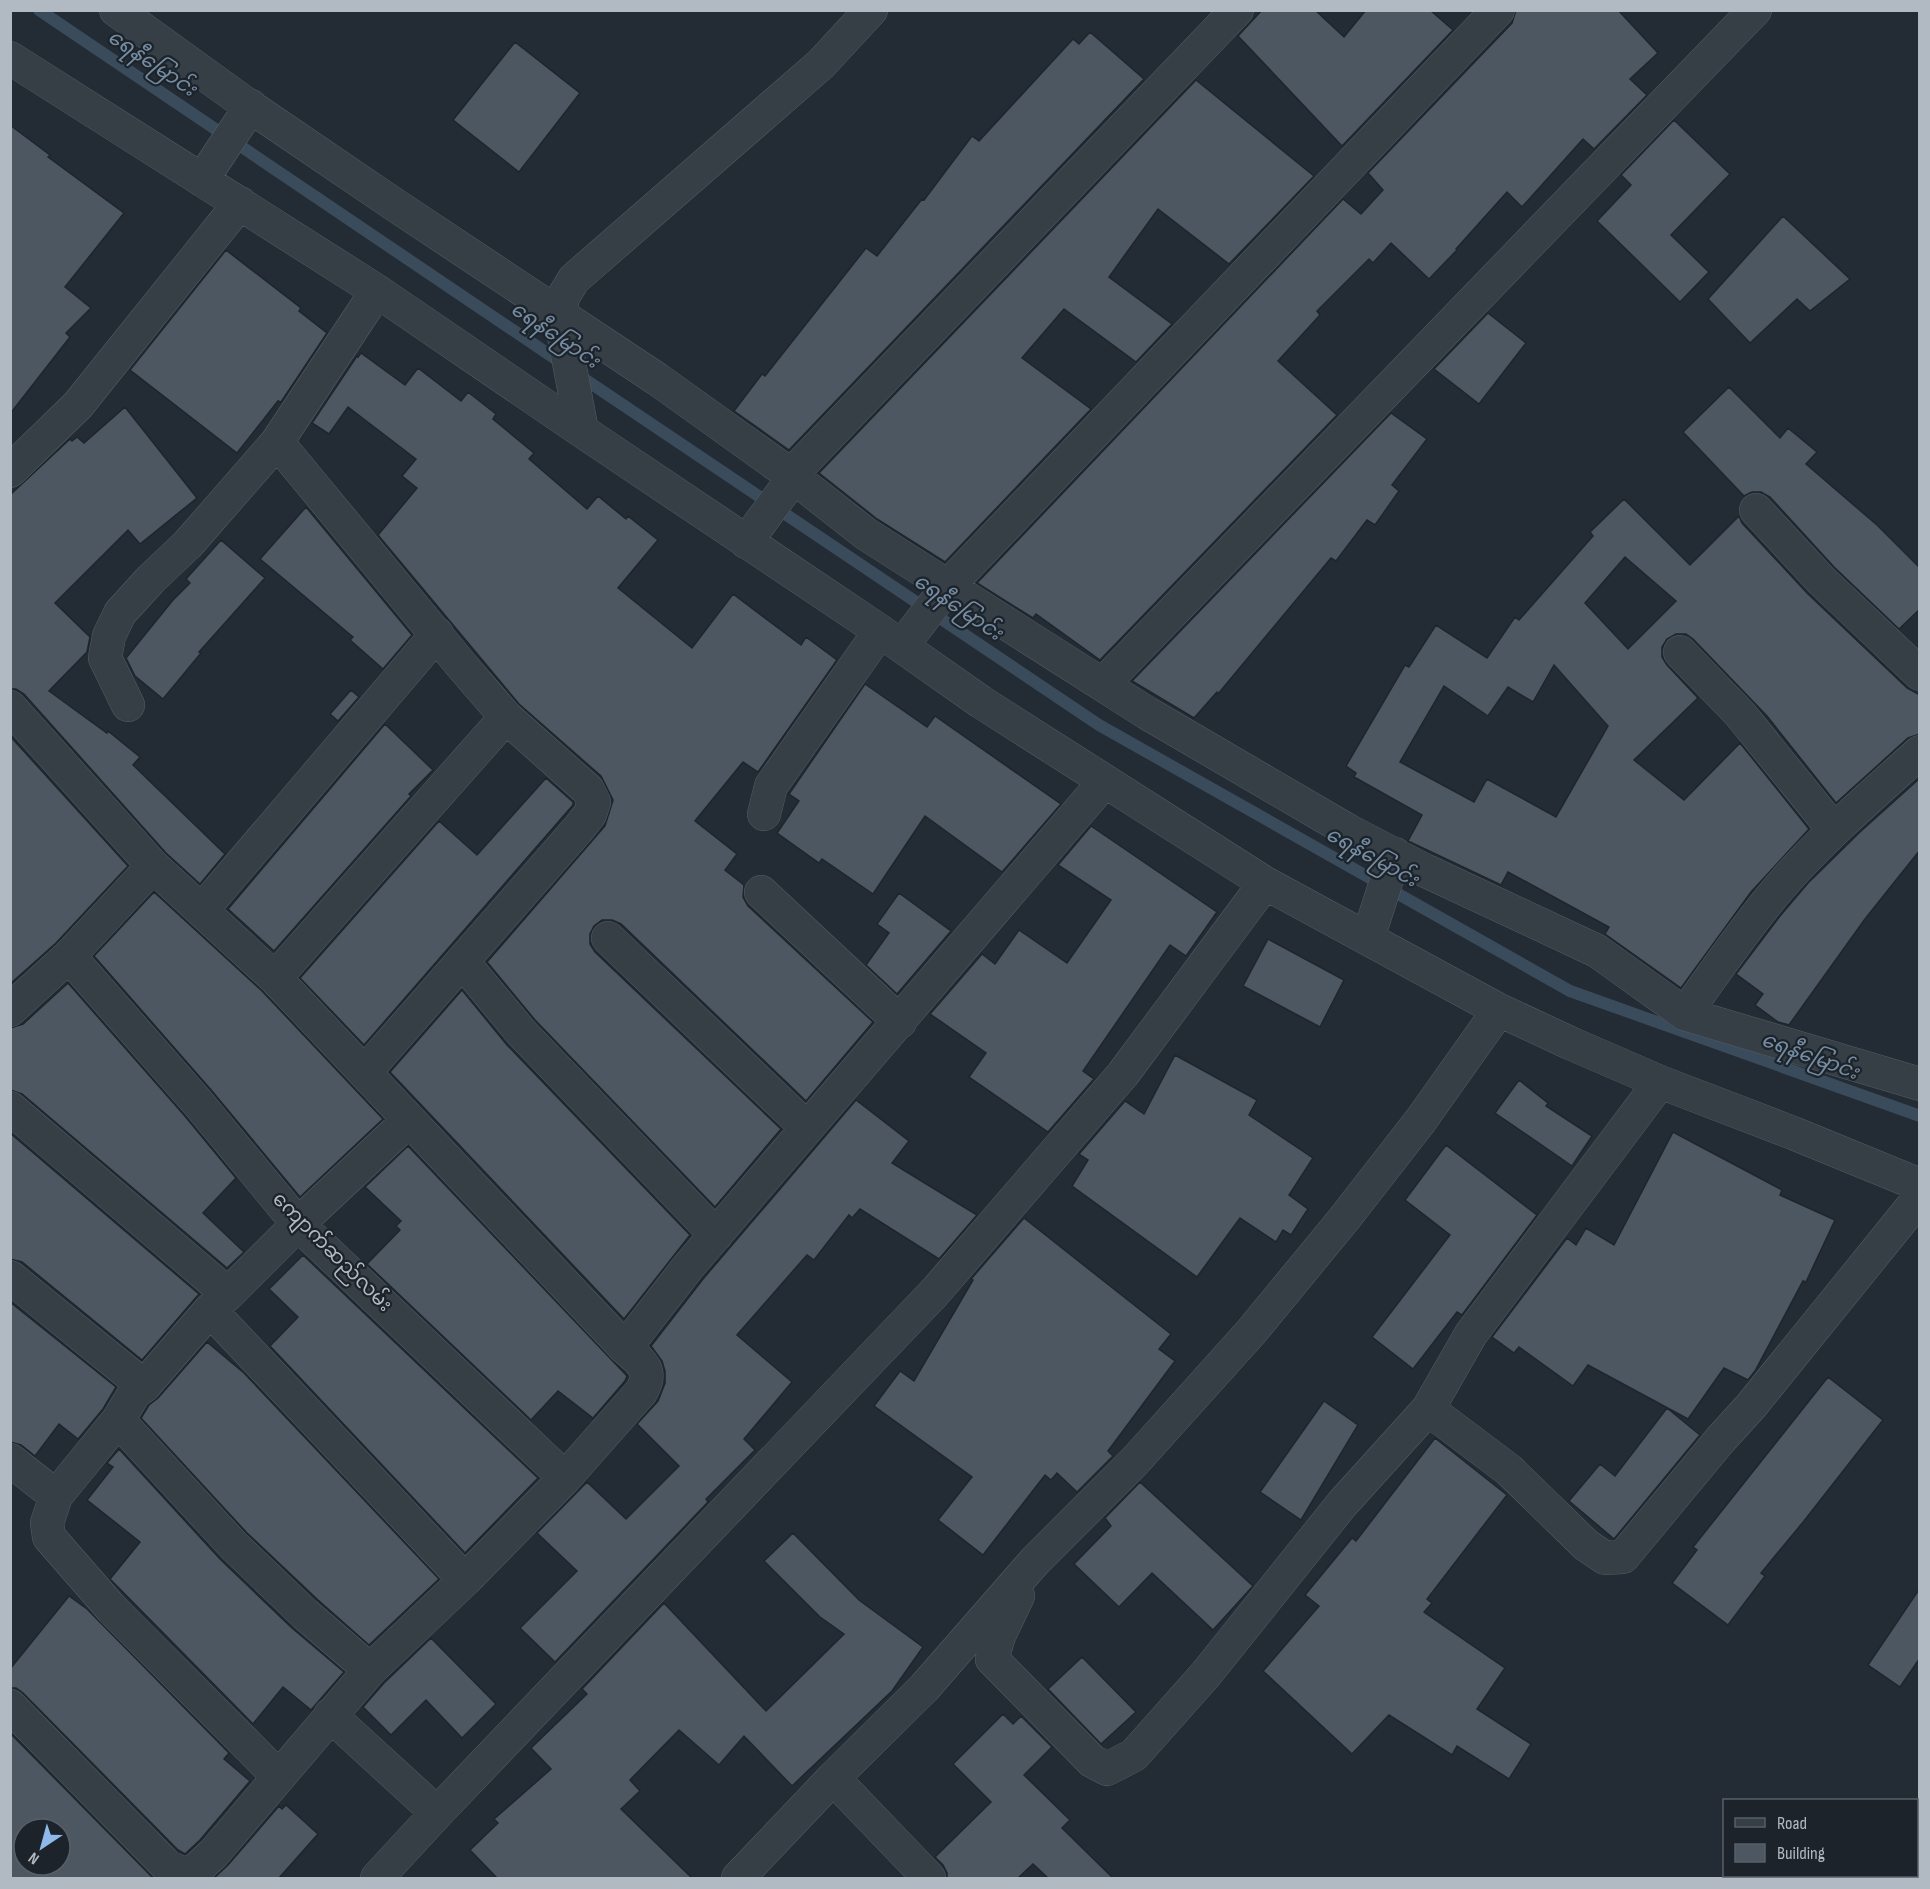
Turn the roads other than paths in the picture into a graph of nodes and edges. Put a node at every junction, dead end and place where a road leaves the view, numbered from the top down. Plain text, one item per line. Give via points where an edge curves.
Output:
1 (116, 10) edge
2 (872, 10) edge
3 (1237, 10) edge
4 (1498, 10) edge
5 (1755, 10) edge
6 (10, 58) edge
7 (247, 112) junction
8 (204, 177) junction
9 (240, 203) junction
10 (377, 291) junction
11 (562, 323) junction
12 (581, 425) junction
13 (278, 442) junction
14 (10, 471) edge
15 (790, 480) junction
16 (1756, 510) dead end
17 (750, 536) junction
18 (945, 590) junction
19 (437, 634) junction
20 (897, 639) junction
21 (1680, 652) dead end
22 (1920, 674) edge
23 (1103, 684) junction
24 (129, 705) dead end
25 (10, 707) edge
26 (506, 717) junction
27 (1920, 752) edge
28 (1104, 782) junction
29 (764, 814) dead end
30 (1834, 830) junction
31 (1392, 860) junction
32 (153, 866) junction
33 (1265, 883) junction
34 (760, 892) dead end
35 (202, 910) junction
36 (1370, 932) junction
37 (608, 938) dead end
38 (69, 956) junction
39 (462, 961) junction
40 (275, 978) junction
41 (13, 1003) edge
42 (1499, 1010) junction
43 (1685, 1014) junction
44 (900, 1022) junction
45 (365, 1072) junction
46 (1660, 1082) junction
47 (1920, 1084) edge
48 (10, 1108) edge
49 (409, 1120) junction
50 (807, 1128) junction
51 (1920, 1185) edge
52 (1920, 1197) edge
53 (298, 1224) junction
54 (716, 1235) junction
55 (10, 1277) edge
56 (219, 1302) junction
57 (625, 1348) junction
58 (144, 1386) junction
59 (1428, 1409) junction
60 (118, 1420) junction
61 (10, 1460) edge
62 (565, 1478) junction
63 (56, 1496) junction
64 (1035, 1561) junction
65 (465, 1580) junction
66 (370, 1670) junction
67 (10, 1706) edge
68 (330, 1715) junction
69 (279, 1776) junction
70 (833, 1778) junction
71 (437, 1813) junction
72 (377, 1878) edge
73 (738, 1878) edge
74 (929, 1878) edge

1 - 7 street
2 - 11 street via 821,64 574,279 563,297
3 - 15 street
4 - 18 street
5 - 23 street
6 - 8 street
7 - 8 street
7 - 11 street
8 - 9 street
9 - 10 street
9 - 14 street via 78,405
10 - 12 street
10 - 13 street
11 - 12 street
11 - 15 street via 657,380
12 - 17 street
13 - 19 street
13 - 24 street via 188,544 120,613 109,636 105,658
15 - 17 street
15 - 18 street
16 - 22 street via 1821,580
17 - 20 street
18 - 20 street
18 - 23 street
19 - 26 street
19 - 35 street
20 - 28 street via 981,702
20 - 29 street via 771,786
21 - 30 street via 1740,714
23 - 31 street
25 - 32 street
26 - 39 street via 588,790 594,802 585,821
26 - 40 street
27 - 30 street
28 - 33 street
28 - 44 street
30 - 43 street via 1778,890
31 - 36 street
31 - 43 street via 1597,951
32 - 35 street
32 - 38 street
33 - 36 street
33 - 71 street via 1123,1074 935,1292
34 - 44 street
35 - 40 street
36 - 42 street
37 - 50 street
38 - 41 street
38 - 53 street, ကျောက်ဆည်လမ်း
39 - 45 street
39 - 54 street via 521,1032
40 - 45 street
42 - 46 street
42 - 64 street via 1421,1120 1251,1332 1135,1461
43 - 47 street
44 - 50 street
45 - 49 street
46 - 51 street
46 - 59 street via 1471,1334
48 - 56 street
49 - 53 street
49 - 57 street
50 - 54 street
52 - 59 street via 1623,1557 1605,1558 1586,1545 1509,1470
53 - 56 street
53 - 62 street, ကျောက်ဆည်လမ်း
54 - 57 street
55 - 58 street
56 - 58 street
56 - 65 street
57 - 62 street via 638,1359 648,1381
58 - 60 street via 135,1392
59 - 64 street via 1342,1504 1206,1674 1134,1755 1107,1768 1092,1761 992,1659
60 - 63 street
60 - 66 street via 234,1546
61 - 63 street
62 - 65 street
63 - 69 street via 47,1523 49,1537 64,1556
64 - 70 street via 924,1688
65 - 66 street
66 - 68 street
67 - 69 street via 167,1866 186,1875 214,1853
68 - 69 street
68 - 71 street
70 - 73 street
70 - 74 street
71 - 72 street

